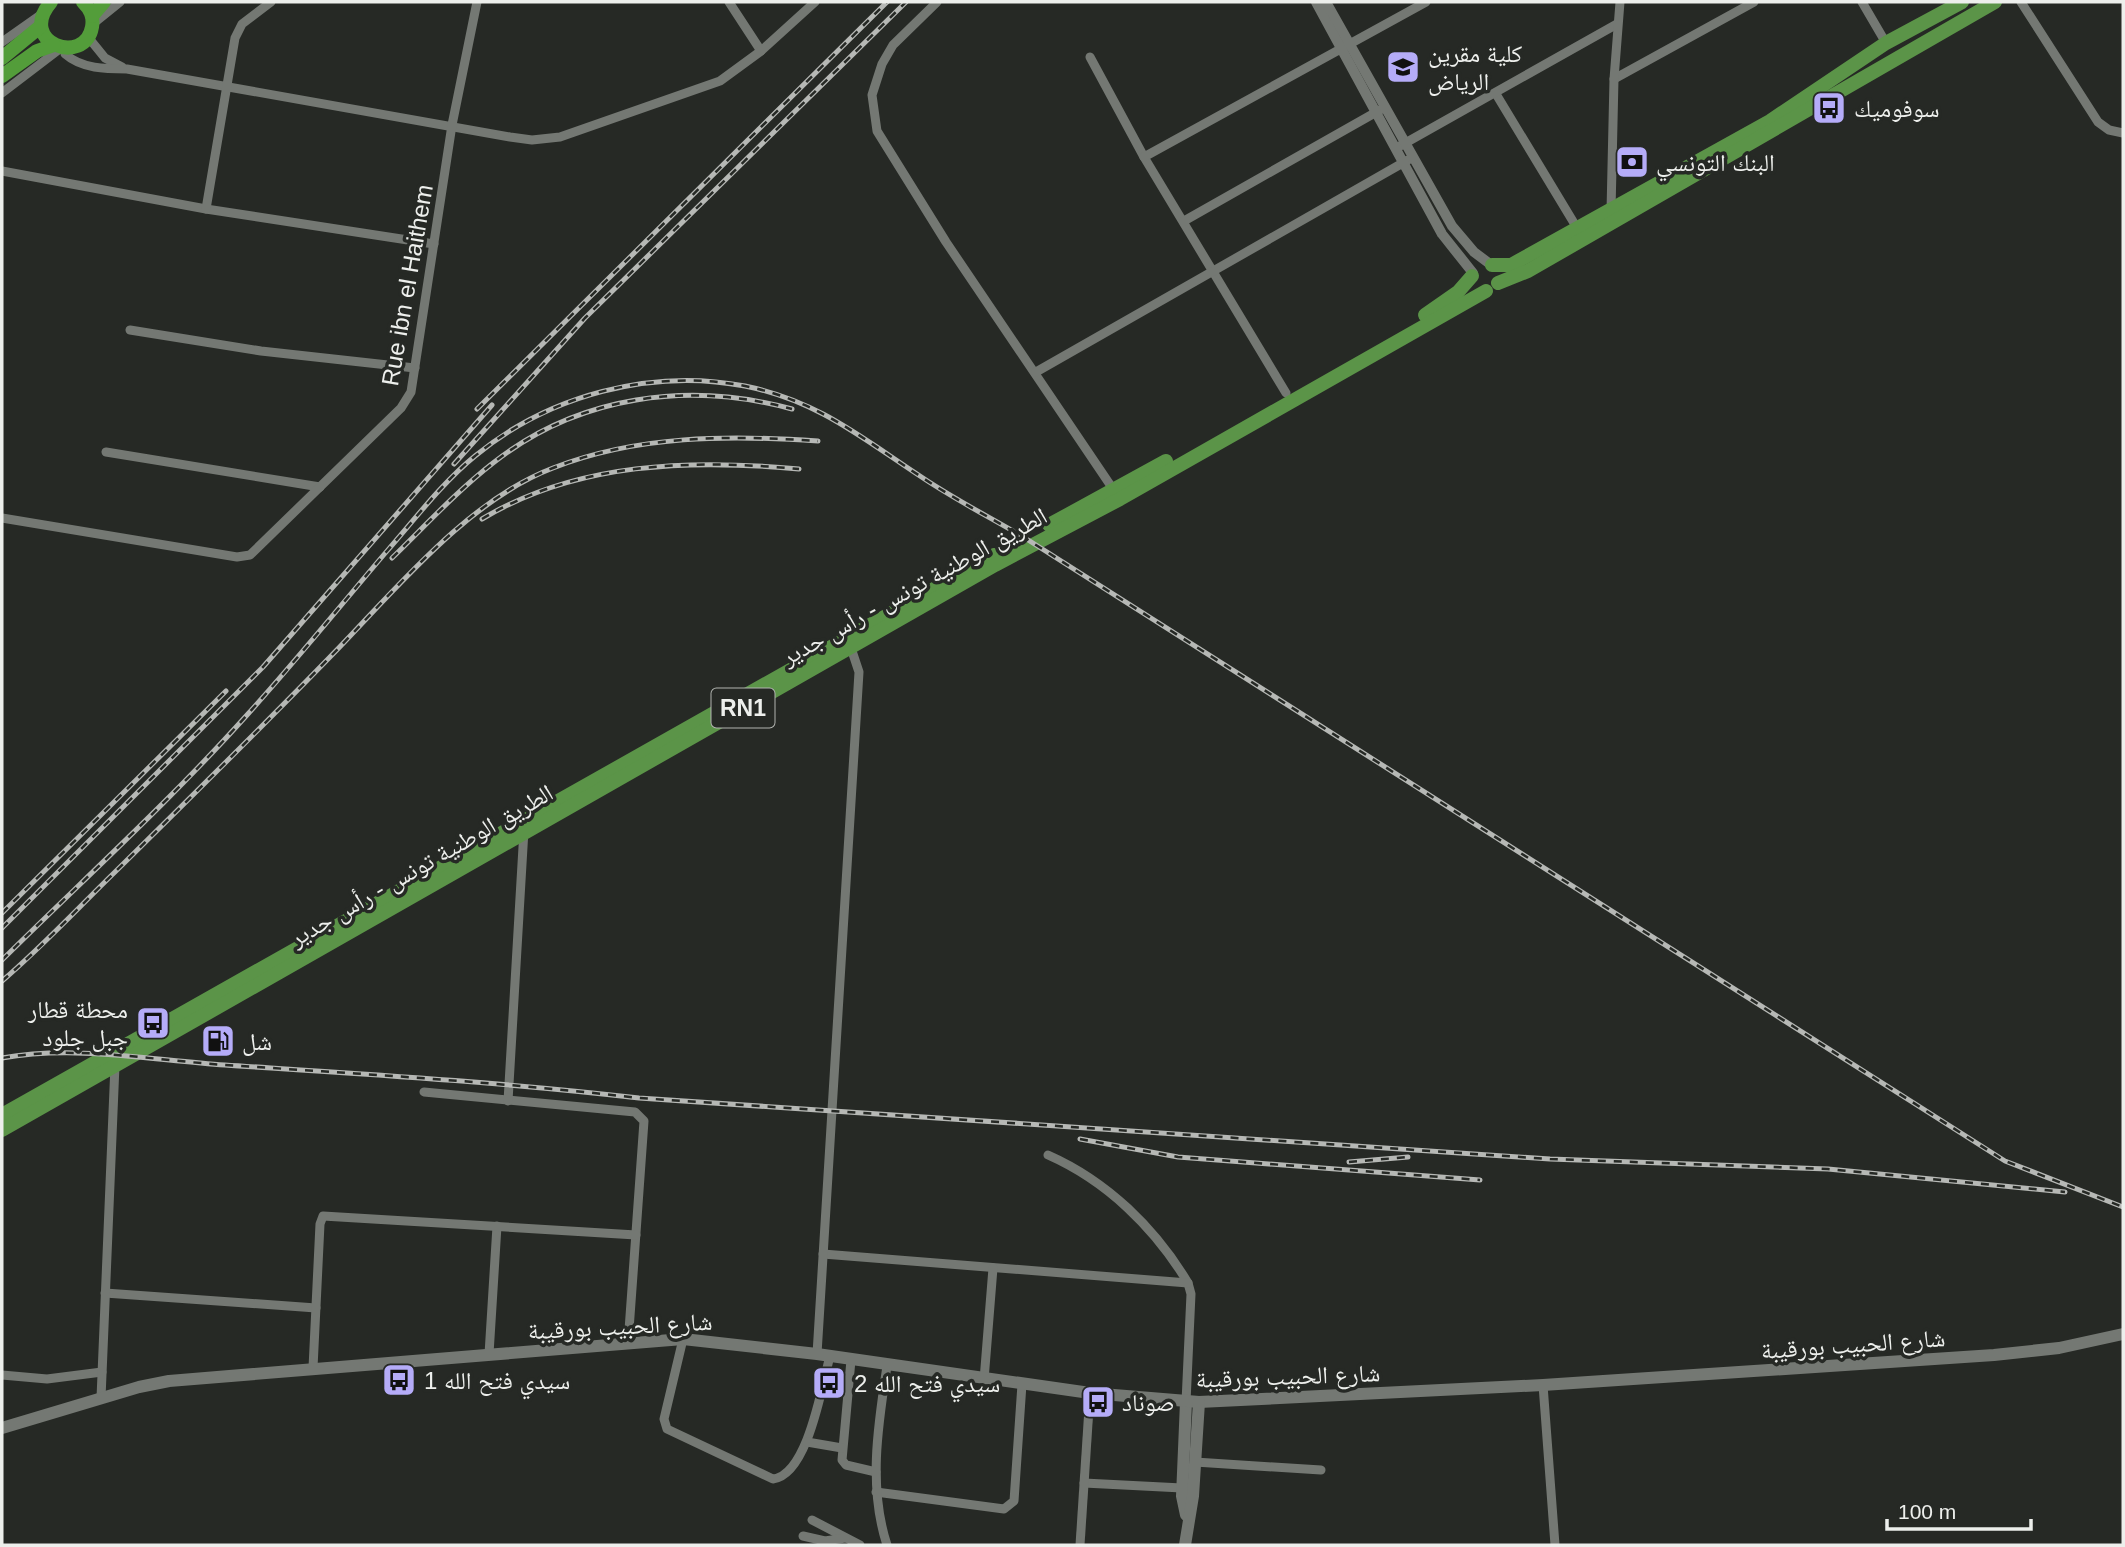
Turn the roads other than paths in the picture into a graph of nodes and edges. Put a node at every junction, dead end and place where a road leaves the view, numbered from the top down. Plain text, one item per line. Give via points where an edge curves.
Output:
1 (51, 2) edge
2 (83, 2) edge
3 (104, 2) edge
4 (120, 2) edge
5 (271, 2) edge
6 (477, 2) edge
7 (729, 2) edge
8 (815, 2) edge
9 (937, 2) edge
10 (1316, 2) edge
11 (1326, 2) edge
12 (1426, 2) edge
13 (1620, 2) edge
14 (1754, 2) edge
15 (1862, 2) edge
16 (1962, 2) edge
17 (1995, 2) edge
18 (2021, 2) edge
19 (41, 20) junction
20 (1617, 24) junction
21 (91, 25) junction
22 (2, 42) edge
23 (1886, 43) junction
24 (1344, 45) junction
25 (60, 47) junction
26 (761, 51) junction
27 (1090, 57) dead end
28 (2, 58) edge
29 (127, 69) junction
30 (2, 76) edge
31 (1614, 79) junction
32 (228, 86) junction
33 (2, 93) edge
34 (1496, 94) junction
35 (1380, 110) junction
36 (452, 125) junction
37 (2123, 134) edge
38 (1400, 146) junction
39 (1144, 156) junction
40 (1407, 160) junction
41 (2, 171) edge
42 (206, 209) junction
43 (1612, 211) junction
44 (1184, 221) junction
45 (1577, 228) junction
46 (434, 244) junction
47 (1491, 264) junction
48 (1213, 271) junction
49 (1473, 275) junction
50 (1492, 287) junction
51 (130, 330) dead end
52 (415, 368) junction
53 (1036, 372) junction
54 (1286, 393) junction
55 (106, 452) dead end
56 (320, 487) junction
57 (1117, 495) junction
58 (2, 518) edge
59 (848, 642) junction
60 (523, 826) junction
61 (115, 1065) junction
62 (424, 1092) dead end
63 (508, 1101) junction
64 (2, 1115) edge
65 (2, 1130) edge
66 (1048, 1155) dead end
67 (497, 1226) junction
68 (636, 1235) junction
69 (823, 1254) junction
70 (993, 1268) junction
71 (1188, 1283) junction
72 (105, 1293) junction
73 (316, 1308) junction
74 (2123, 1334) edge
75 (682, 1339) junction
76 (628, 1344) junction
77 (489, 1354) junction
78 (823, 1355) junction
79 (851, 1360) junction
80 (887, 1366) junction
81 (313, 1368) junction
82 (102, 1372) junction
83 (2, 1375) edge
84 (984, 1380) junction
85 (1022, 1384) junction
86 (1543, 1385) junction
87 (1090, 1393) junction
88 (101, 1398) junction
89 (1192, 1402) junction
90 (2, 1428) edge
91 (807, 1442) junction
92 (842, 1448) junction
93 (1195, 1462) junction
94 (1321, 1470) dead end
95 (876, 1472) junction
96 (1084, 1483) junction
97 (1182, 1488) junction
98 (876, 1492) junction
99 (1187, 1519) junction
100 (811, 1520) dead end
101 (803, 1536) dead end
102 (845, 1538) junction
103 (860, 1545) edge
104 (887, 1545) edge
105 (1080, 1545) edge
106 (1185, 1545) edge
107 (1555, 1545) edge

1 - 19 highway
2 - 21 highway
3 - 21 highway
4 - 21 street
5 - 32 street via 237,30
6 - 36 street, Rue ibn el Haithem
7 - 26 street
8 - 26 street
9 - 53 street via 881,64 872,94 874,119 897,166
10 - 24 street
11 - 24 street
12 - 24 street
13 - 20 street
14 - 31 street
15 - 23 street
16 - 23 main road, RN1
17 - 50 main road, الطريق الوطنية تونس - رأس جدير / RN1 via 1701,174
18 - 37 street via 2098,122
19 - 22 street
19 - 25 highway via 46,39
19 - 28 highway
20 - 31 street
20 - 34 street
21 - 25 highway via 78,46
21 - 29 street via 110,62
23 - 43 main road, RN1 via 1770,121
24 - 35 street
24 - 39 street
25 - 29 street via 72,60 87,65
25 - 30 highway via 37,51
25 - 33 street
26 - 36 street via 720,80 560,138 532,140
27 - 39 street
29 - 32 street
31 - 43 street
32 - 36 street
32 - 42 street
34 - 38 street
34 - 45 street
35 - 38 street
35 - 44 street
36 - 46 street, Rue ibn el Haithem
38 - 40 street
39 - 44 street
40 - 47 street via 1452,226
40 - 48 street
40 - 49 street via 1442,234
41 - 42 street
42 - 46 street
43 - 45 main road, RN1
44 - 48 street
45 - 47 main road, RN1 via 1511,265
46 - 52 street, Rue ibn el Haithem
47 - 49 main road, RN1 via 1478,266
47 - 50 main road via 1498,271
48 - 53 street
48 - 54 street
49 - 50 main road via 1477,288
49 - 54 main road, الطريق الوطنية تونس - رأس جدير / RN1 via 1430,312
50 - 57 main road, الطريق الوطنية تونس - رأس جدير / RN1
51 - 52 street via 261,351
52 - 56 street, Rue ibn el Haithem via 408,400
53 - 57 street
54 - 57 main road, الطريق الوطنية تونس - رأس جدير / RN1
55 - 56 street
56 - 58 street, Rue ibn el Haithem via 244,556
57 - 59 main road, الطريق الوطنية تونس - رأس جدير / RN1
59 - 60 main road, الطريق الوطنية تونس - رأس جدير / RN1
59 - 69 street via 859,672
60 - 61 main road, الطريق الوطنية تونس - رأس جدير / RN1
60 - 63 street
60 - 64 main road, الطريق الوطنية تونس - رأس جدير / RN1
61 - 65 main road, الطريق الوطنية تونس - رأس جدير / RN1
61 - 72 street
62 - 63 street
63 - 68 street via 641,1116
66 - 71 street via 1107,1188 1133,1213
67 - 68 street
67 - 73 street via 323,1216
67 - 77 street
68 - 76 street
69 - 70 street
69 - 78 street
70 - 71 street
70 - 84 street
71 - 89 street
72 - 73 street
72 - 82 street
73 - 81 street
74 - 86 main road, شارع الحبيب بورقيبة via 1994,1356
75 - 76 main road, شارع الحبيب بورقيبة
75 - 78 main road, شارع الحبيب بورقيبة
75 - 91 street via 664,1419 667,1429 773,1479 793,1464
76 - 77 main road, شارع الحبيب بورقيبة
77 - 81 main road, شارع الحبيب بورقيبة
78 - 79 main road, شارع الحبيب بورقيبة
78 - 91 street
79 - 80 main road, شارع الحبيب بورقيبة
79 - 92 street
80 - 84 main road, شارع الحبيب بورقيبة
80 - 95 street
81 - 88 main road, شارع الحبيب بورقيبة via 169,1381
82 - 83 street via 47,1379
82 - 88 street
84 - 85 main road, شارع الحبيب بورقيبة
85 - 87 main road, شارع الحبيب بورقيبة
85 - 98 street via 1014,1502 1010,1506 1004,1509
86 - 89 main road, شارع الحبيب بورقيبة
86 - 107 street
87 - 89 main road, شارع الحبيب بورقيبة
87 - 96 street
88 - 90 main road, شارع الحبيب بورقيبة
89 - 93 main road
89 - 97 main road
91 - 92 street
92 - 95 street via 846,1465
93 - 94 street
93 - 99 main road
95 - 98 street
96 - 97 street
96 - 105 street
97 - 99 main road
98 - 104 street
99 - 106 main road
100 - 102 street
101 - 102 street via 825,1541
102 - 103 street

